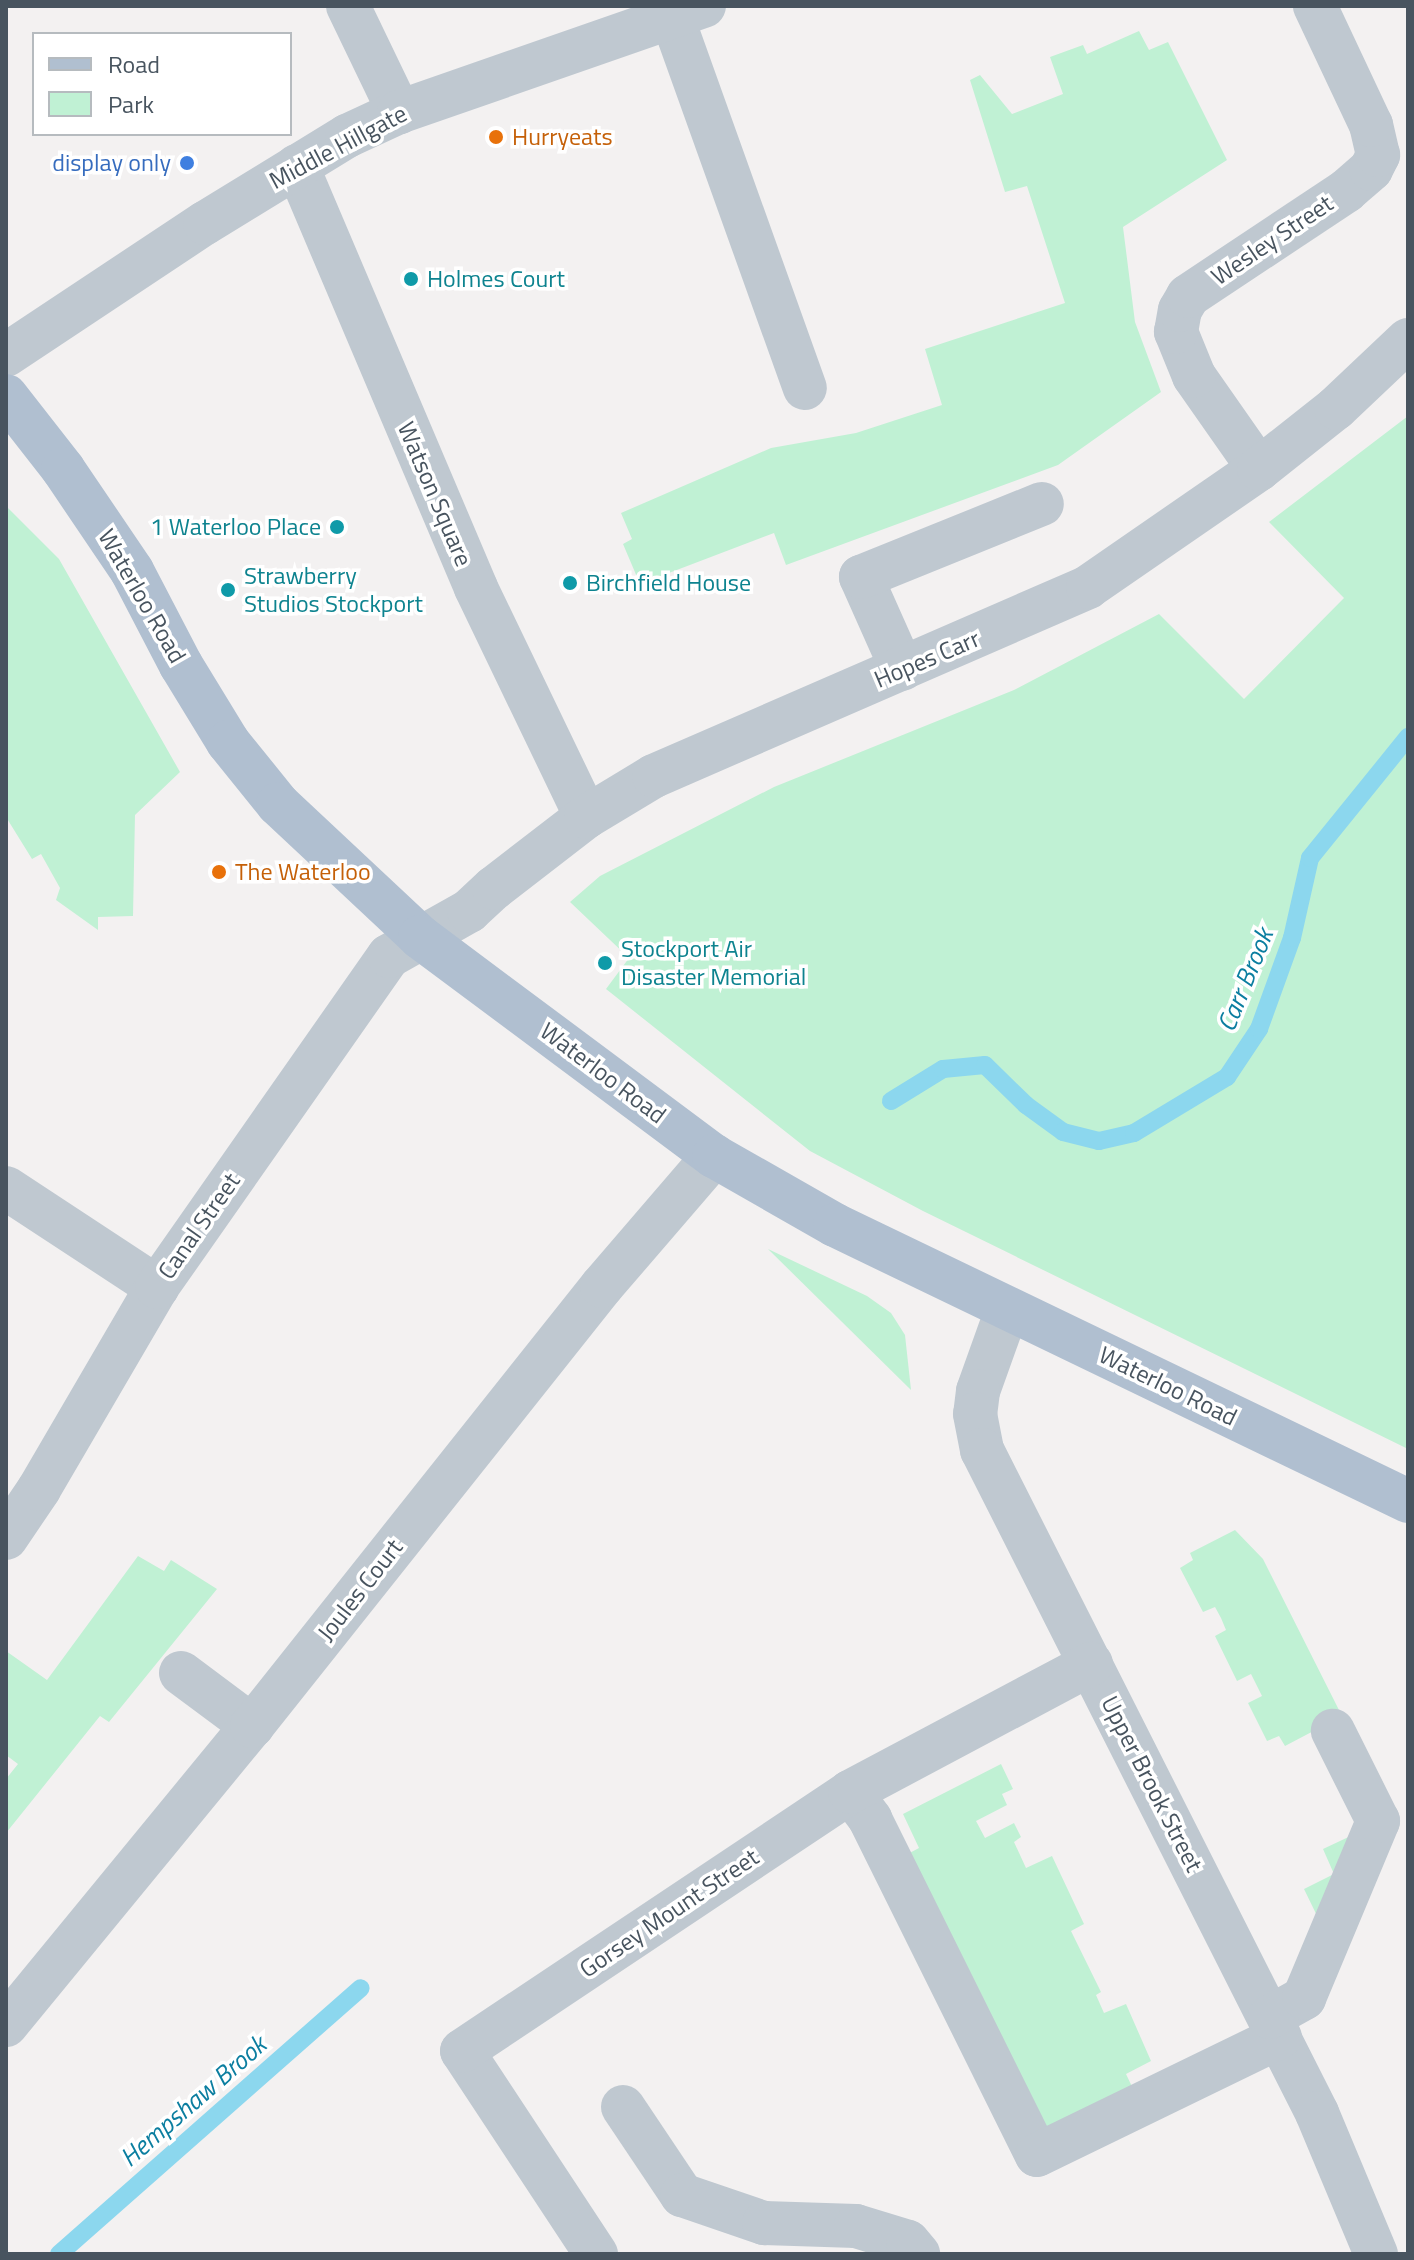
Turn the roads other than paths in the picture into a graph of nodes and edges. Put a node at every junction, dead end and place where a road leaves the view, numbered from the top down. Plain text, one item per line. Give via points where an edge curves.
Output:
1 (348, 6) edge
2 (1315, 6) edge
3 (688, 11) edge
4 (399, 112) junction
5 (297, 166) junction
6 (1408, 340) edge
7 (6, 355) edge
8 (805, 388) dead end
9 (6, 396) edge
10 (1259, 469) junction
11 (1042, 504) dead end
12 (902, 669) junction
13 (586, 817) junction
14 (420, 937) junction
15 (714, 1156) junction
16 (6, 1188) edge
17 (157, 1287) junction
18 (1007, 1310) junction
19 (1408, 1501) edge
20 (6, 1538) edge
21 (1091, 1664) junction
22 (181, 1673) dead end
23 (252, 1726) junction
24 (1333, 1731) dead end
25 (850, 1792) junction
26 (6, 2025) edge
27 (1275, 2027) junction
28 (623, 2107) dead end
29 (596, 2254) edge
30 (918, 2254) edge
31 (1376, 2254) edge

1 - 4 street
2 - 10 street, Wesley Street via 1371,125 1378,155 1371,169 1346,191 1188,296 1176,332 1194,376
3 - 4 street, Middle Hillgate
3 - 8 street
4 - 5 street, Middle Hillgate
5 - 7 street, Middle Hillgate
5 - 13 street, Watson Square via 476,588
6 - 10 street, Hopes Carr via 1336,408
9 - 14 main road, Waterloo Road via 132,571 228,742 278,804
10 - 12 street, Hopes Carr via 1088,587
11 - 12 street via 861,577
12 - 13 street, Hopes Carr via 654,776
13 - 14 street, Hopes Carr via 469,911
14 - 15 main road, Waterloo Road
14 - 17 street, Canal Street via 389,956
15 - 18 main road, Waterloo Road via 835,1225
15 - 23 street, Joules Court via 602,1286
16 - 17 street
17 - 20 street, Canal Street
18 - 19 main road, Waterloo Road
18 - 21 street, Upper Brook Street via 978,1391 975,1414 982,1450
21 - 25 street, Gorsey Mount Street
21 - 27 street, Upper Brook Street
22 - 23 street
23 - 26 street, Joules Court
24 - 27 street via 1378,1821 1304,1998
25 - 27 street via 870,1819 1037,2155
25 - 29 street, Gorsey Mount Street via 462,2051
27 - 31 street, Upper Brook Street
28 - 30 street via 682,2195 764,2223 856,2226 908,2242

